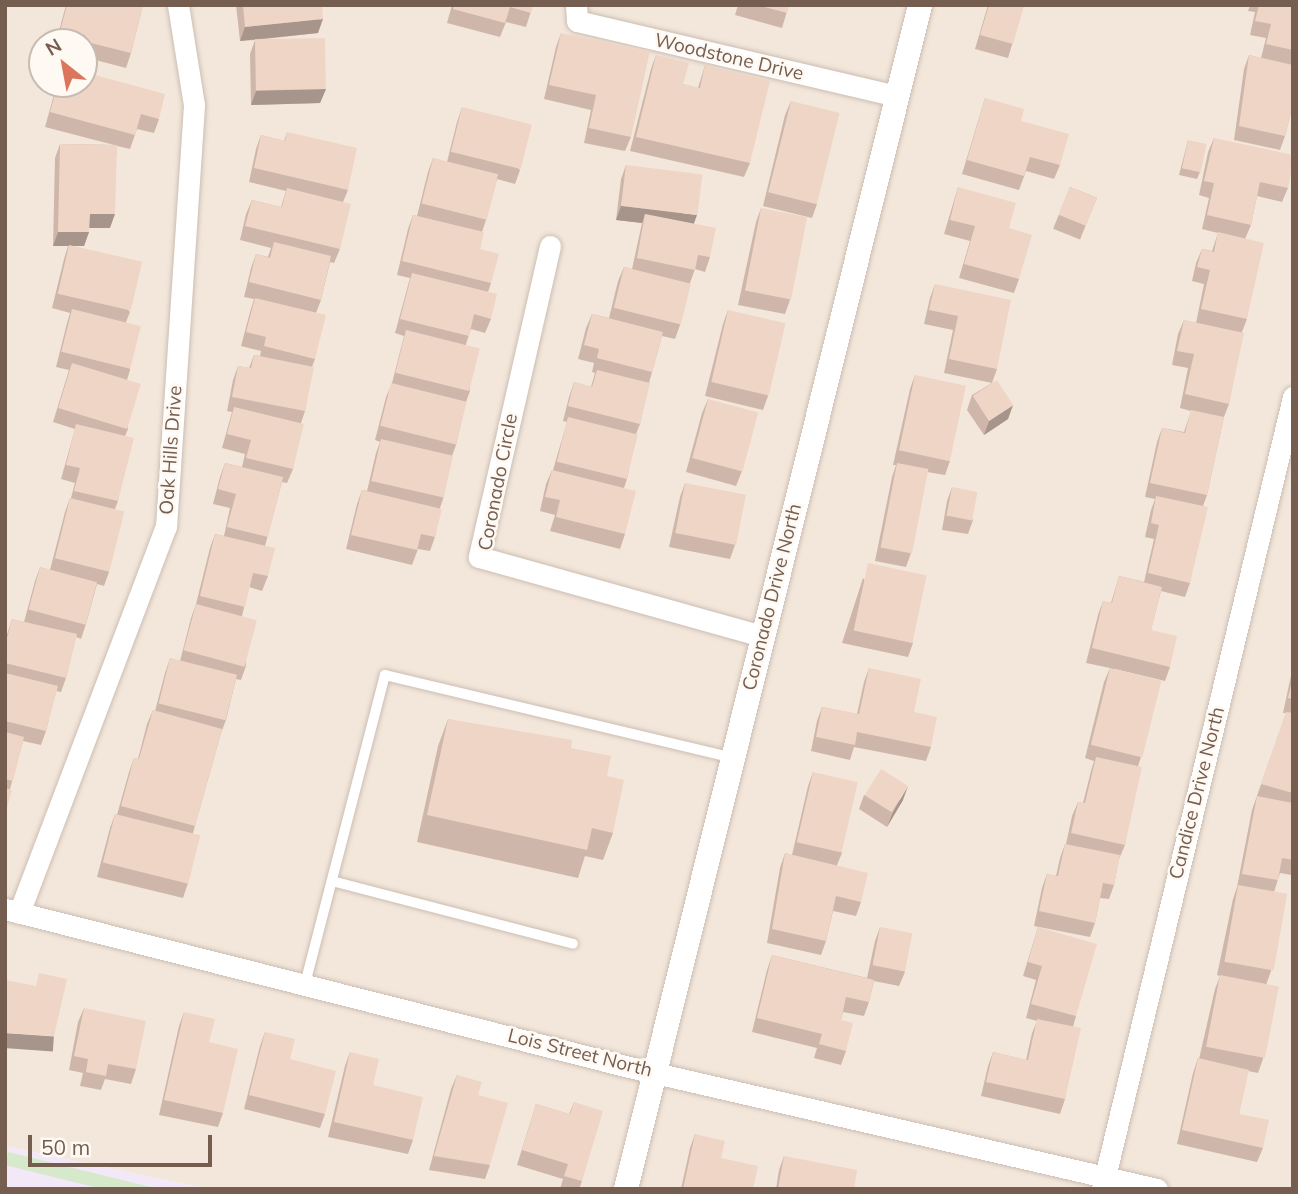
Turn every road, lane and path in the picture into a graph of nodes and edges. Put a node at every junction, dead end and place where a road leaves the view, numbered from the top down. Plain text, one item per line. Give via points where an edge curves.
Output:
1 (178, 5) edge
2 (576, 5) edge
3 (920, 5) edge
4 (897, 96) junction
5 (550, 246) dead end
6 (1293, 397) edge
7 (762, 636) junction
8 (730, 757) junction
9 (332, 881) junction
10 (12, 911) edge
11 (573, 944) dead end
12 (304, 984) junction
13 (657, 1072) junction
14 (1103, 1183) edge
15 (626, 1189) edge
16 (1157, 1189) edge

1 - 10 street, Oak Hills Drive via 194,105 166,527
2 - 4 street, Woodstone Drive via 577,21
3 - 4 street, Coronado Drive North
4 - 7 street, Coronado Drive North
5 - 7 street, Coronado Circle via 479,557
6 - 14 street, Candice Drive North
7 - 8 street, Coronado Drive North
8 - 9 lane via 385,675
8 - 13 street, Coronado Drive North
9 - 11 lane
9 - 12 lane
10 - 12 street, Lois Street North
12 - 13 street, Lois Street North
13 - 14 street, Lois Street North
13 - 15 street, Coronado Drive North
14 - 16 street, Lois Street North

